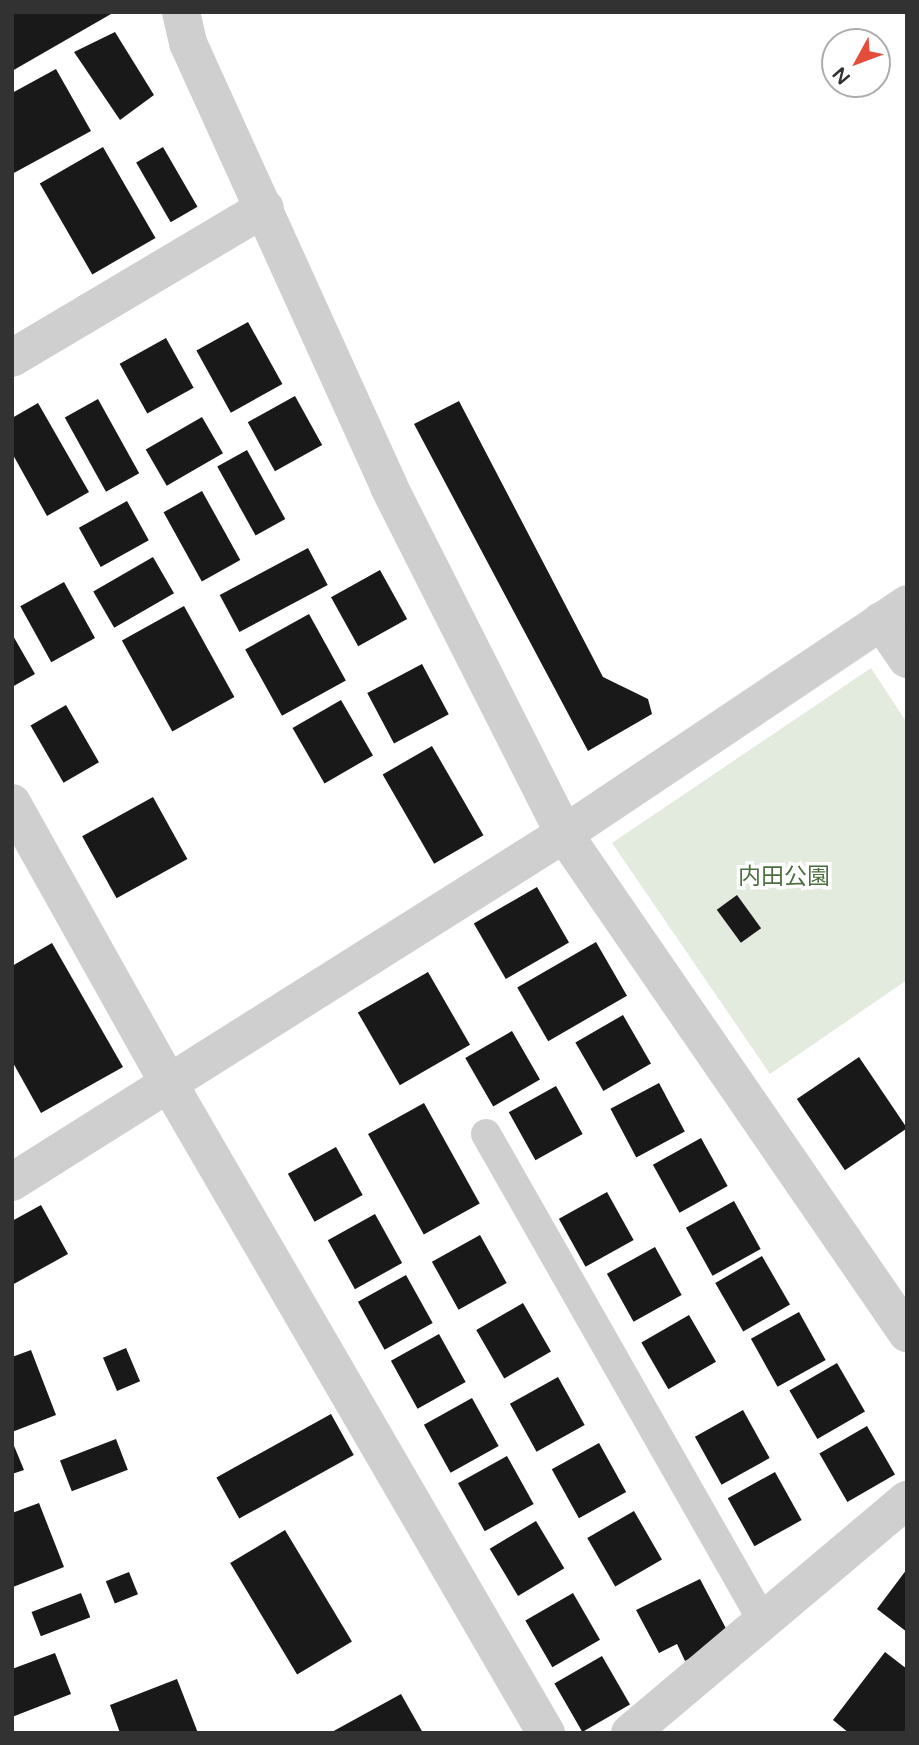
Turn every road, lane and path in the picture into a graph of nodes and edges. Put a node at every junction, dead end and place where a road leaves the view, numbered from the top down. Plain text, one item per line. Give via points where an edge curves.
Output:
1 (181, 12) edge
2 (265, 208) junction
3 (12, 358) edge
4 (894, 613) edge
5 (907, 659) edge
6 (12, 803) edge
7 (564, 834) junction
8 (169, 1084) junction
9 (486, 1134) dead end
10 (12, 1182) edge
11 (907, 1333) edge
12 (907, 1500) edge
13 (764, 1623) junction
14 (546, 1733) edge
15 (630, 1733) edge

1 - 2 street via 188,43
2 - 3 street
2 - 7 street via 389,487
4 - 5 street
4 - 7 street
6 - 8 street
7 - 8 street
7 - 11 street
8 - 10 street
8 - 14 street
9 - 13 lane
12 - 13 street
13 - 15 street

